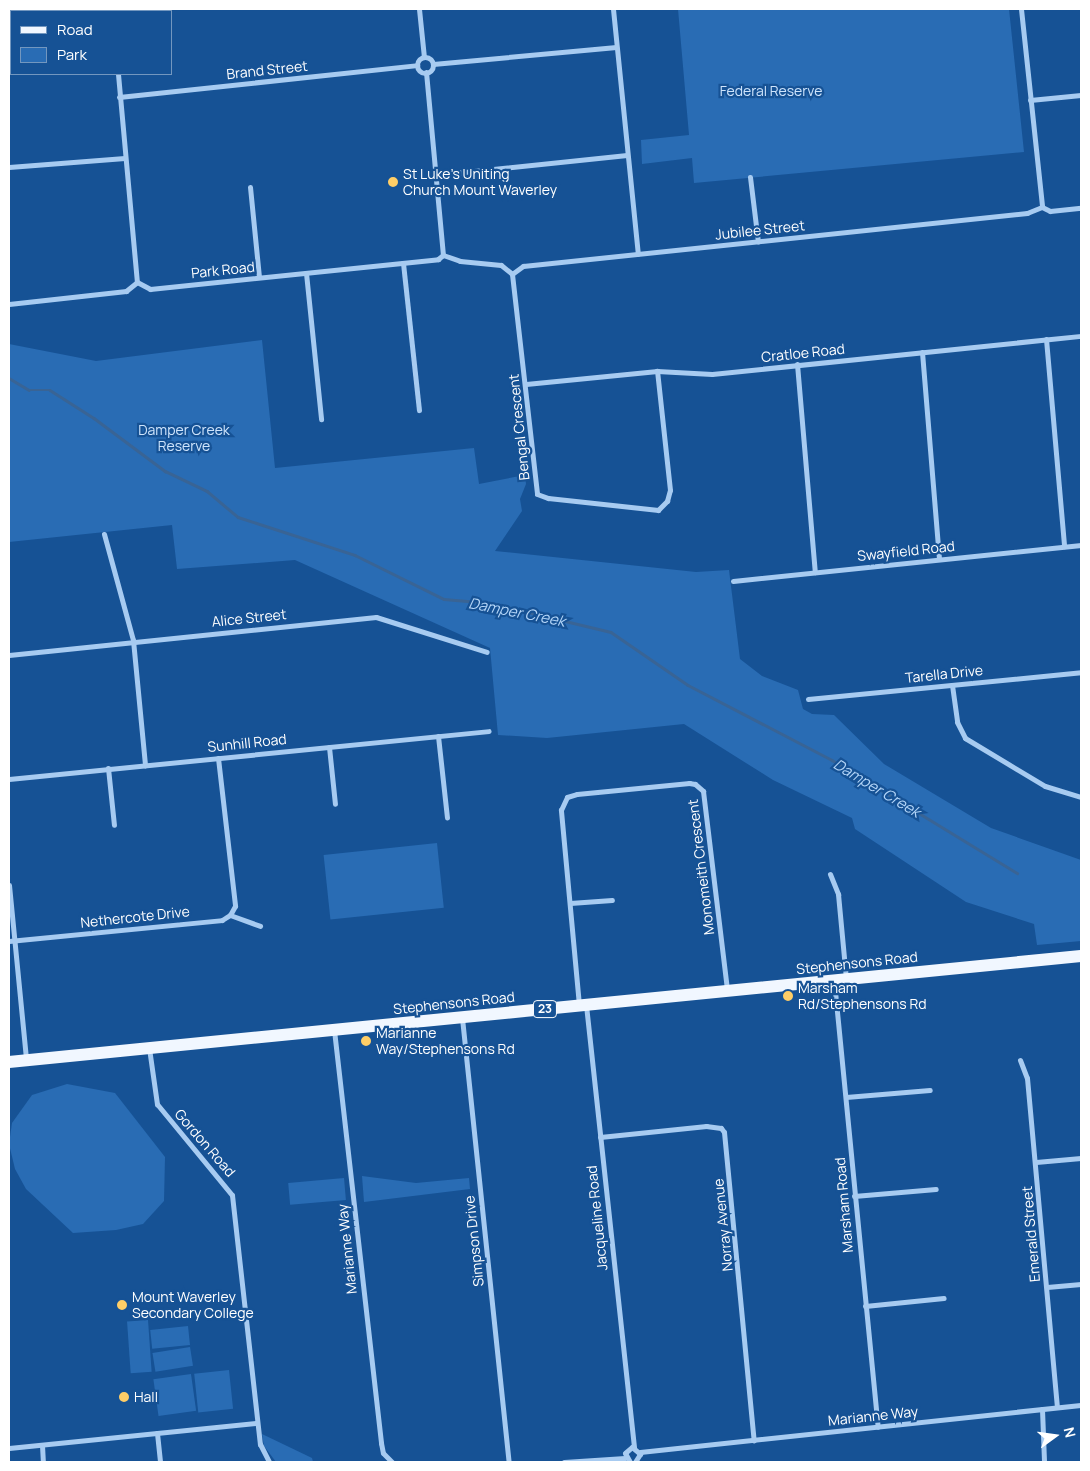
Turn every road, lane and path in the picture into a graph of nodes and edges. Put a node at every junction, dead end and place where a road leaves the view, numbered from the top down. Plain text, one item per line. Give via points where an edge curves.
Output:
1 (419, 9) edge
2 (613, 9) edge
3 (1021, 9) edge
4 (616, 47) junction
5 (424, 57) junction
6 (433, 64) junction
7 (417, 66) junction
8 (426, 72) junction
9 (118, 75) edge
10 (1081, 95) edge
11 (119, 97) junction
12 (1030, 100) junction
13 (628, 155) junction
14 (125, 158) junction
15 (9, 167) edge
16 (436, 175) junction
17 (750, 177) dead end
18 (250, 187) dead end
19 (1042, 207) junction
20 (1081, 208) edge
21 (758, 242) junction
22 (638, 254) junction
23 (443, 255) junction
24 (403, 263) junction
25 (306, 273) junction
26 (512, 274) junction
27 (259, 277) junction
28 (137, 282) junction
29 (9, 304) edge
30 (1081, 336) edge
31 (1046, 339) junction
32 (922, 352) junction
33 (797, 364) junction
34 (657, 371) junction
35 (526, 384) junction
36 (419, 410) dead end
37 (321, 419) dead end
38 (104, 534) dead end
39 (1081, 545) edge
40 (1064, 546) junction
41 (939, 558) junction
42 (814, 572) junction
43 (733, 581) dead end
44 (133, 640) junction
45 (487, 652) dead end
46 (9, 655) edge
47 (1081, 672) edge
48 (952, 685) junction
49 (808, 699) dead end
50 (488, 731) dead end
51 (438, 736) junction
52 (329, 747) junction
53 (218, 758) junction
54 (145, 765) junction
55 (108, 768) junction
56 (9, 779) edge
57 (1081, 797) edge
58 (335, 804) dead end
59 (447, 818) dead end
60 (114, 825) dead end
61 (830, 874) dead end
62 (9, 885) edge
63 (612, 900) dead end
64 (570, 904) junction
65 (230, 915) junction
66 (260, 926) dead end
67 (12, 940) edge
68 (1081, 956) edge
69 (840, 980) junction
70 (727, 991) junction
71 (582, 1005) junction
72 (462, 1017) junction
73 (334, 1030) junction
74 (149, 1048) junction
75 (26, 1060) junction
76 (1020, 1060) dead end
77 (9, 1062) edge
78 (930, 1090) dead end
79 (846, 1097) junction
80 (600, 1137) junction
81 (1081, 1158) edge
82 (1036, 1162) junction
83 (936, 1189) dead end
84 (854, 1196) junction
85 (1081, 1284) edge
86 (1047, 1288) junction
87 (944, 1298) dead end
88 (865, 1306) junction
89 (1081, 1404) edge
90 (1057, 1407) junction
91 (1042, 1409) junction
92 (257, 1422) junction
93 (878, 1427) junction
94 (157, 1433) junction
95 (754, 1441) junction
96 (42, 1445) junction
97 (9, 1448) edge
98 (632, 1448) junction
99 (640, 1454) junction
100 (627, 1458) edge
101 (43, 1462) edge
102 (160, 1462) edge
103 (269, 1462) edge
104 (392, 1462) edge
105 (509, 1462) edge
106 (564, 1462) edge
107 (636, 1462) edge
108 (1044, 1462) edge

1 - 5 street
2 - 4 street
3 - 12 street
4 - 6 street
4 - 13 street
5 - 6 street
5 - 7 street
6 - 8 street
7 - 8 street
7 - 11 street, Brand Street
8 - 16 street
9 - 11 street
10 - 12 street
11 - 14 street
12 - 19 street
13 - 16 street
13 - 22 street
14 - 15 street
14 - 28 street
16 - 23 street
17 - 21 street
18 - 27 street
19 - 20 street, Jubilee Street via 1050,211
19 - 21 street, Jubilee Street via 1027,214
21 - 22 street, Jubilee Street
22 - 26 street, Jubilee Street via 522,266
23 - 24 street, Park Road via 438,259
23 - 26 street via 460,261 501,265
24 - 25 street, Park Road
24 - 36 street
25 - 27 street, Park Road
25 - 37 street
26 - 35 street, Bengal Crescent
27 - 28 street, Park Road via 150,289
28 - 29 street via 126,292
30 - 31 street, Cratloe Road
31 - 32 street, Cratloe Road
31 - 40 street
32 - 33 street, Cratloe Road
32 - 41 street
33 - 34 street, Cratloe Road via 712,374
33 - 42 street
34 - 35 street, Cratloe Road
34 - 35 street, Bengal Crescent via 670,490 667,501 658,510 548,498 537,494
38 - 44 street
39 - 40 street, Swayfield Road
40 - 41 street, Swayfield Road
41 - 42 street, Swayfield Road
42 - 43 street, Swayfield Road
44 - 45 street, Alice Street via 376,617
44 - 46 street, Alice Street
44 - 54 street
47 - 48 street, Tarella Drive
48 - 49 street, Tarella Drive
48 - 57 street via 957,722 965,738 1045,786
50 - 51 street, Sunhill Road
51 - 52 street, Sunhill Road
51 - 59 street
52 - 53 street, Sunhill Road
52 - 58 street
53 - 54 street, Sunhill Road
53 - 65 street via 234,906
54 - 55 street, Sunhill Road
55 - 56 street, Sunhill Road
55 - 60 street
61 - 69 street, Marsham Road via 838,894
62 - 67 street
63 - 64 street
64 - 70 street, Monomeith Crescent via 561,810 567,797 689,784 700,786 706,798
64 - 71 street, Monomeith Crescent
65 - 66 street
65 - 67 street, Nethercote Drive via 222,920
67 - 75 street
68 - 69 main road, Stephensons Road / 23
69 - 70 main road, Stephensons Road / 23
69 - 79 street, Marsham Road
70 - 71 main road, Stephensons Road / 23
71 - 72 main road, Stephensons Road / 23
71 - 80 street, Jacqueline Road
72 - 73 main road, Stephensons Road / 23
72 - 105 street, Simpson Drive
73 - 74 main road, Stephensons Road / 23
73 - 104 street, Marianne Way via 381,1443 383,1453
74 - 75 main road, Stephensons Road / 23
74 - 92 street, Gordon Road via 157,1104 232,1195
75 - 77 main road, Stephensons Road / 23
76 - 82 street, Emerald Street via 1027,1078
78 - 79 street
79 - 84 street, Marsham Road
80 - 95 street, Norray Avenue via 706,1126 716,1126 724,1132
80 - 98 street, Jacqueline Road
81 - 82 street
82 - 86 street, Emerald Street
83 - 84 street
84 - 88 street, Marsham Road
85 - 86 street
86 - 90 street, Emerald Street
87 - 88 street
88 - 93 street, Marsham Road
89 - 90 street, Marianne Way
90 - 91 street, Marianne Way
91 - 93 street, Marianne Way
91 - 108 street
92 - 94 street
92 - 103 street, Gordon Road via 260,1444
93 - 95 street, Marianne Way
94 - 96 street
94 - 102 street
95 - 99 street, Marianne Way
96 - 97 street
96 - 101 street
98 - 99 street
98 - 100 street
99 - 107 street
100 - 106 street

